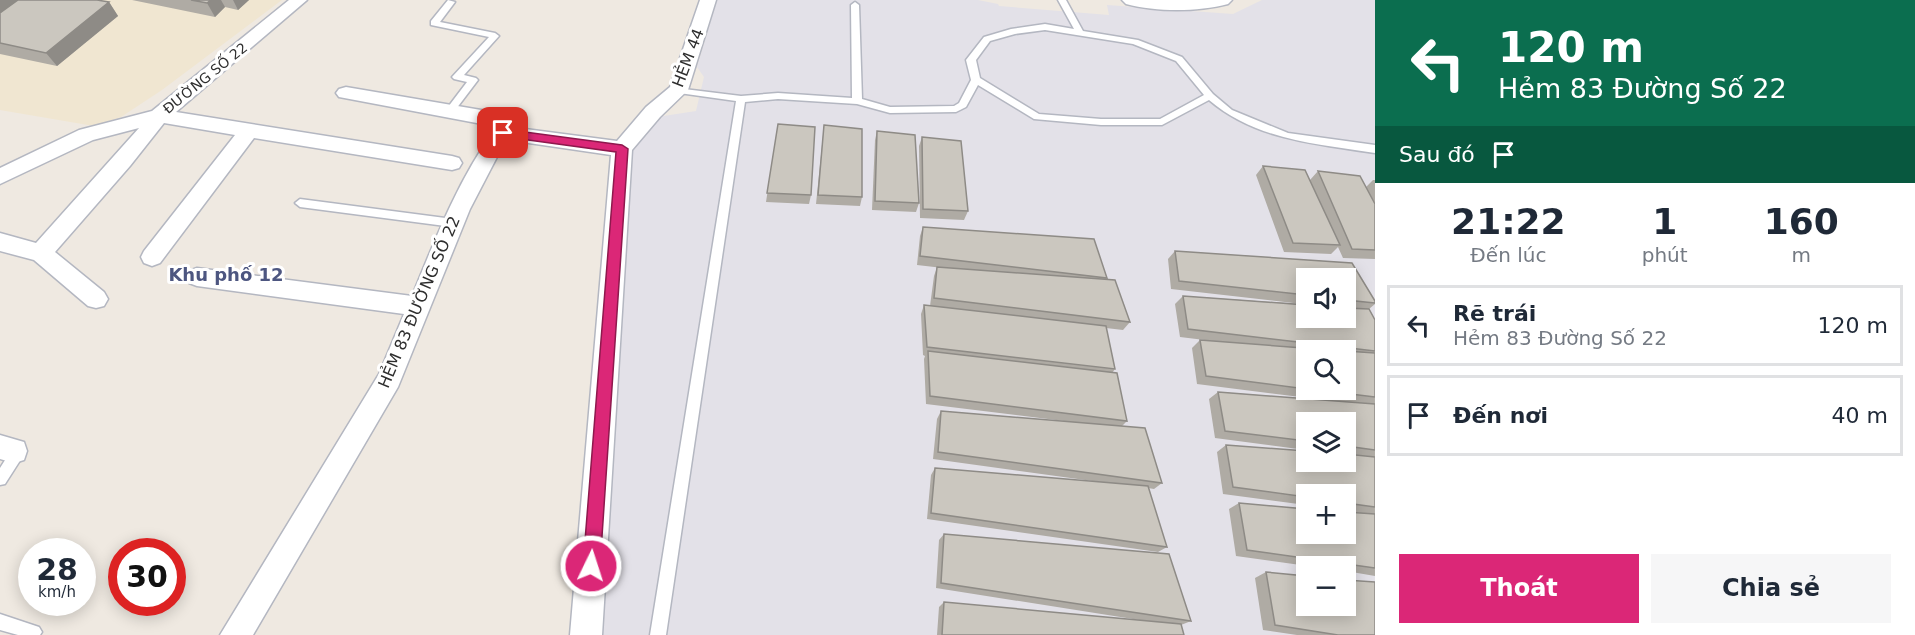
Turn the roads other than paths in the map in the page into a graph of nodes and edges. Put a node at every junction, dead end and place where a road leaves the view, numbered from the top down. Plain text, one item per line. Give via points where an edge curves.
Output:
1 (299, 0) edge
2 (708, 0) edge
3 (1062, 0) edge
4 (1133, 0) edge
5 (1221, 0) edge
6 (450, 2) dead end
7 (855, 5) dead end
8 (1079, 31) junction
9 (976, 80) junction
10 (679, 90) junction
11 (346, 93) dead end
12 (1210, 96) junction
13 (741, 99) junction
14 (857, 101) junction
15 (450, 111) junction
16 (159, 116) junction
17 (249, 130) junction
18 (503, 133) junction
19 (622, 149) junction
20 (1375, 149) edge
21 (452, 163) dead end
22 (0, 177) edge
23 (300, 203) dead end
24 (453, 223) junction
25 (0, 242) edge
26 (41, 253) junction
27 (152, 257) dead end
28 (198, 277) dead end
29 (96, 299) dead end
30 (418, 306) junction
31 (7, 449) edge
32 (0, 479) edge
33 (0, 622) edge
34 (34, 632) dead end
35 (236, 635) edge
36 (586, 635) edge
37 (658, 635) edge

1 - 16 street, ĐƯỜNG SỐ 22
2 - 10 street, HẺM 44
3 - 8 lane
4 - 5 street
6 - 15 lane via 434,23 495,36 457,77 473,80
7 - 14 lane
8 - 9 lane via 1045,27 987,39 971,60
8 - 12 lane via 1135,42 1179,59
9 - 12 lane via 1037,117 1101,122 1162,122
9 - 14 lane via 963,105 956,109 890,110
10 - 13 lane
10 - 19 street, HẺM 44 via 653,112
11 - 15 street
12 - 20 lane via 1229,112 1286,136
13 - 14 lane via 778,96
13 - 37 lane
15 - 18 street via 487,118 501,126
16 - 17 street
16 - 22 street, ĐƯỜNG SỐ 22 via 86,135
16 - 26 street
17 - 21 street
17 - 27 street
18 - 19 street
18 - 24 street, HẺM 83 ĐƯỜNG SỐ 22
19 - 36 street
23 - 24 lane
24 - 30 street, HẺM 83 ĐƯỜNG SỐ 22
25 - 26 street
26 - 29 street
28 - 30 street
30 - 35 street, HẺM 83 ĐƯỜNG SỐ 22 via 389,379
31 - 32 lane via 14,459
33 - 34 lane

